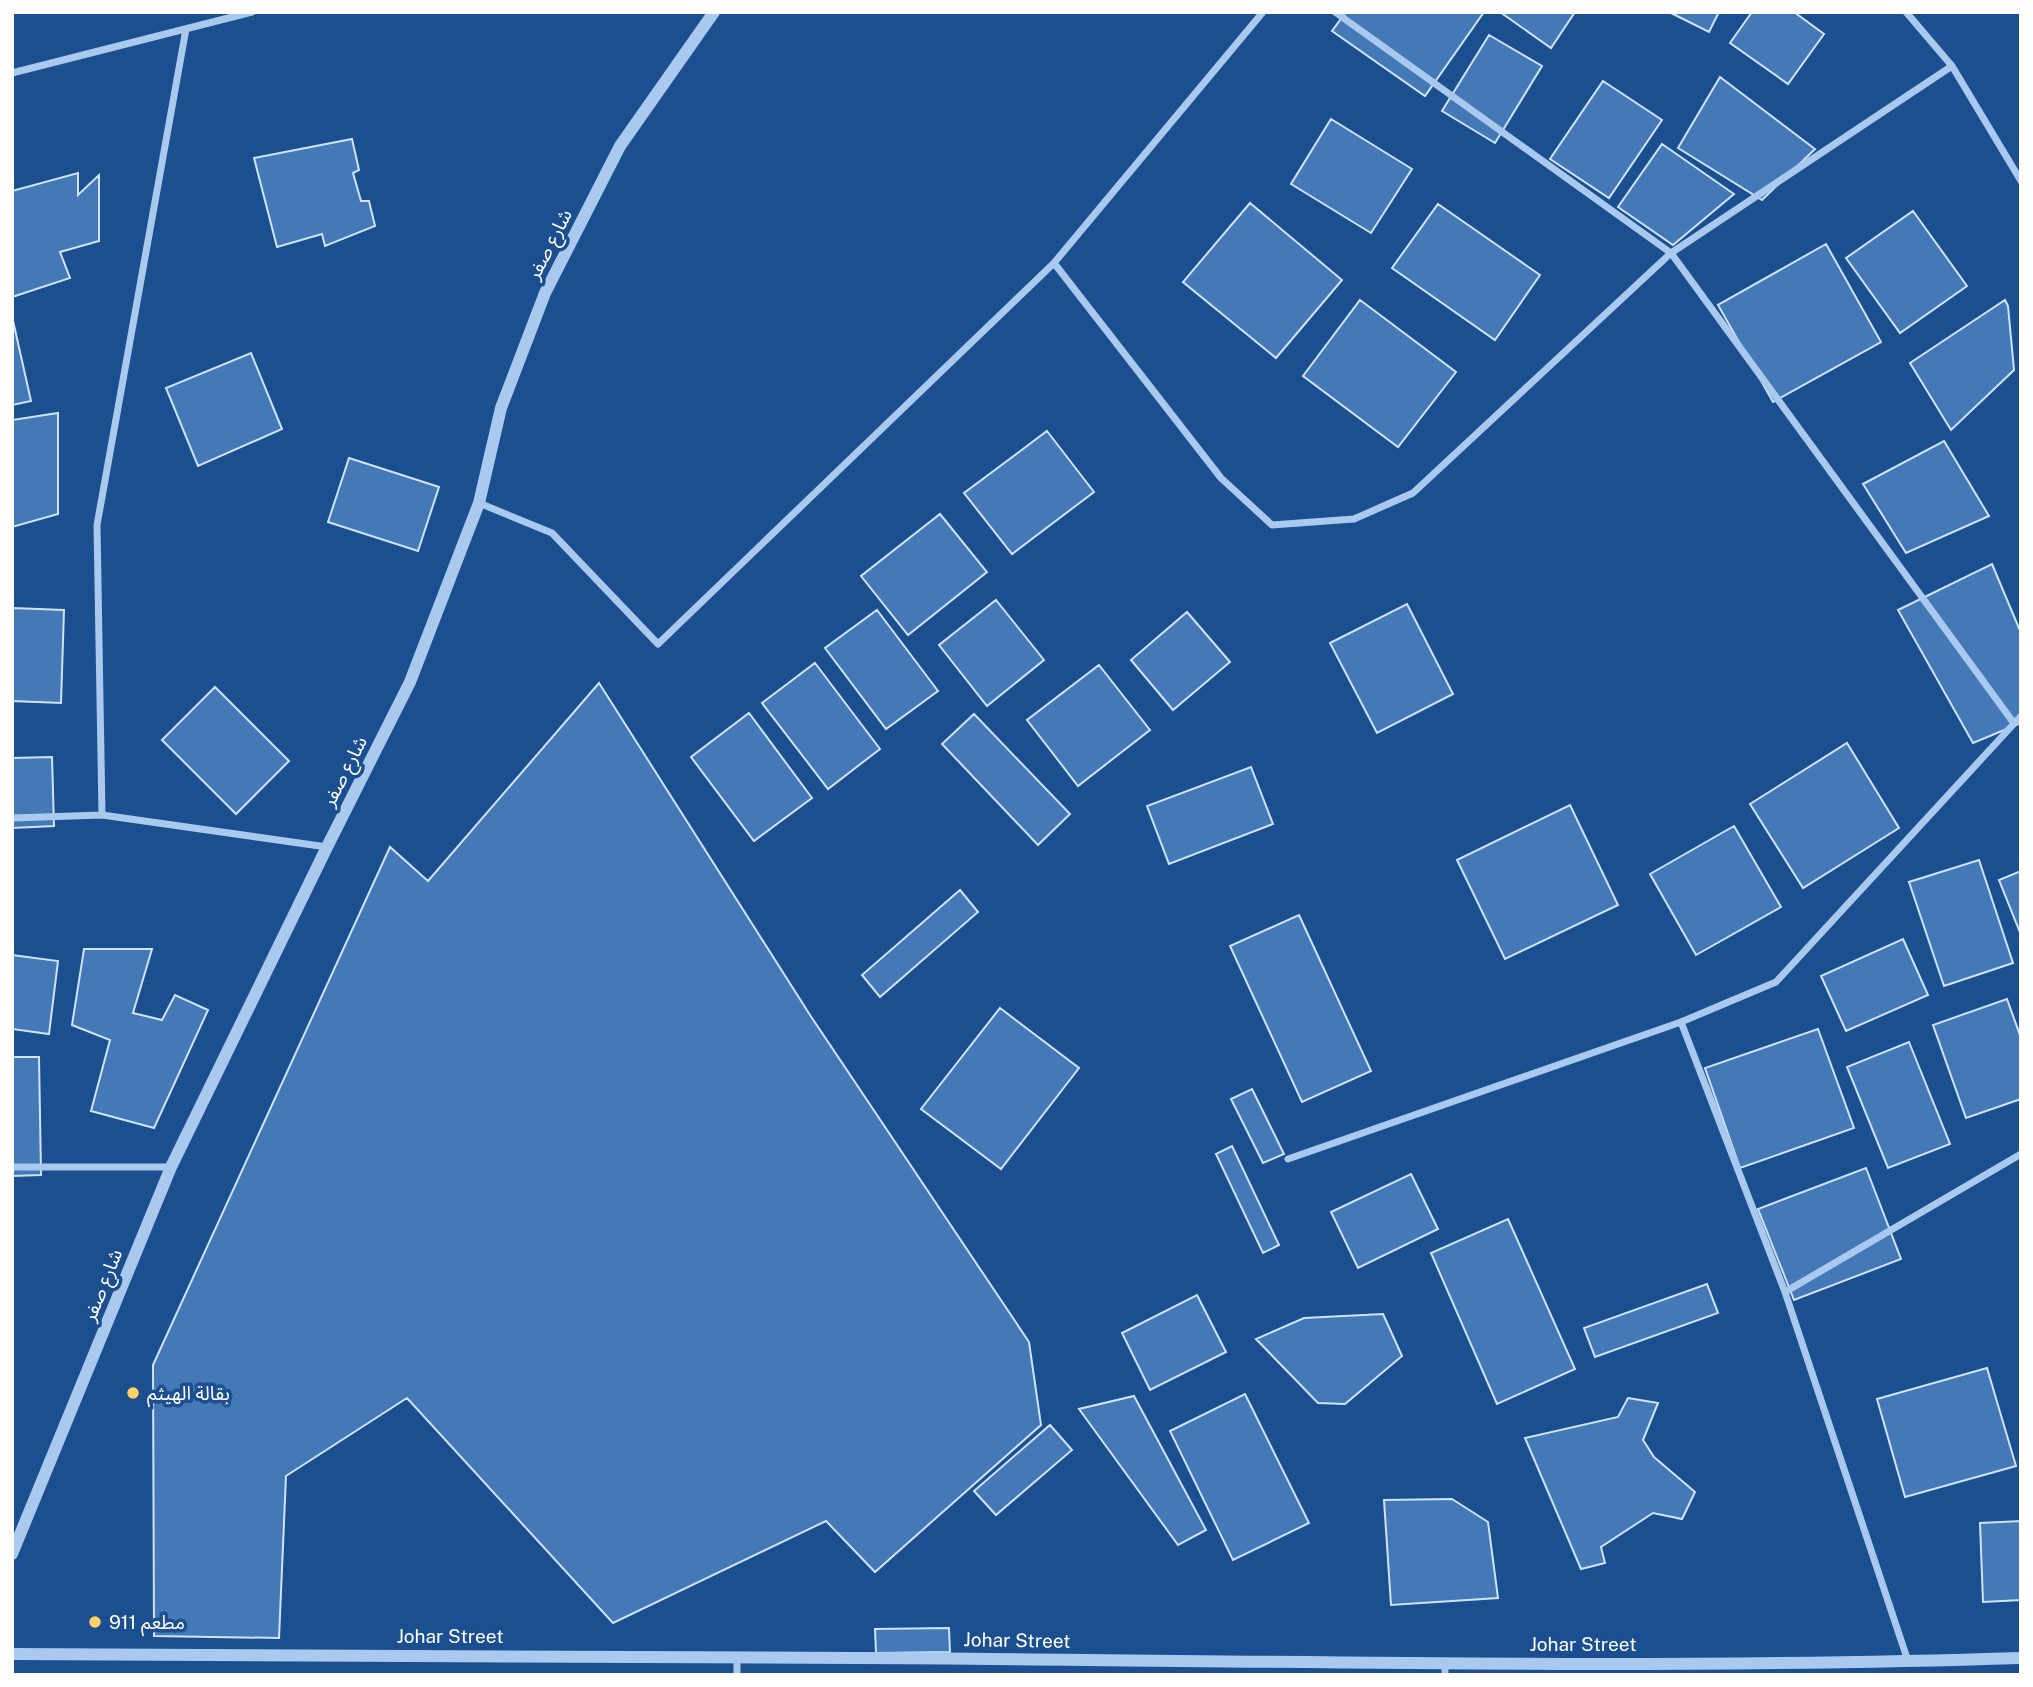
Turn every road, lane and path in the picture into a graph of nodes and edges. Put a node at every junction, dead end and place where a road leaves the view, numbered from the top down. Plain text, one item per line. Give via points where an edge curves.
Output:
1 (252, 12) edge
2 (714, 12) edge
3 (1263, 12) edge
4 (1335, 12) edge
5 (1906, 12) edge
6 (186, 29) junction
7 (1952, 66) junction
8 (12, 73) edge
9 (2021, 181) edge
10 (1671, 253) junction
11 (1054, 263) junction
12 (479, 503) junction
13 (2021, 716) edge
14 (2013, 722) junction
15 (102, 815) junction
16 (12, 818) edge
17 (327, 847) junction
18 (1681, 1022) junction
19 (2021, 1154) edge
20 (1288, 1159) dead end
21 (12, 1167) edge
22 (171, 1167) junction
23 (1785, 1292) junction
24 (12, 1554) edge
25 (12, 1654) edge
26 (737, 1656) junction
27 (2021, 1658) edge
28 (1908, 1661) junction
29 (1445, 1669) edge
30 (737, 1675) edge

1 - 6 street
2 - 12 street, شارع صفر via 620,146 545,293 501,408
3 - 11 street
4 - 10 street
5 - 7 street
6 - 8 street
6 - 15 street via 97,525
7 - 9 street
7 - 10 street
10 - 11 street via 1413,493 1354,519 1272,525 1221,478
10 - 14 street
11 - 12 street via 658,644 552,533
12 - 17 street, شارع صفر via 410,682
13 - 14 street
14 - 18 street via 1776,982
15 - 16 street
15 - 17 street
17 - 22 street, شارع صفر
18 - 20 street
18 - 23 street
19 - 23 street
21 - 22 street
22 - 24 street, شارع صفر
23 - 28 street
25 - 26 street, Johar Street
26 - 29 street, Johar Street
26 - 30 street
27 - 28 street, Johar Street
28 - 29 street, Johar Street

